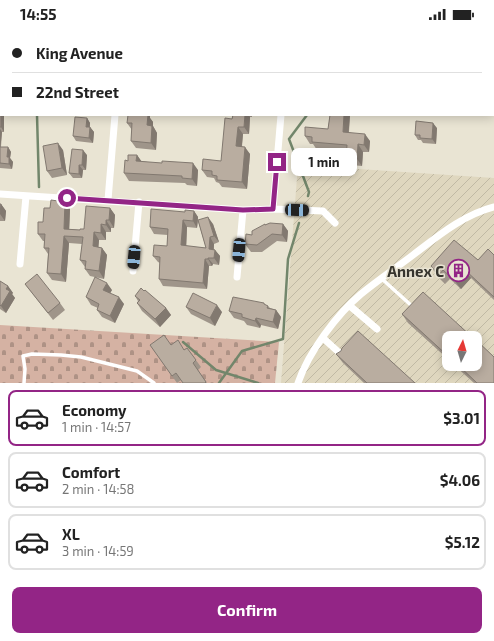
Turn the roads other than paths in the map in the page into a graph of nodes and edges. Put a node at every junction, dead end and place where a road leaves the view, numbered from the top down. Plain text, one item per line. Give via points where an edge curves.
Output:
1 (115, 116) edge
2 (281, 116) edge
3 (0, 194) edge
4 (26, 196) junction
5 (108, 200) junction
6 (139, 202) junction
7 (494, 207) edge
8 (273, 209) junction
9 (243, 210) junction
10 (336, 223) dead end
11 (20, 264) dead end
12 (133, 271) dead end
13 (237, 277) dead end
14 (382, 278) junction
15 (350, 306) junction
16 (414, 308) edge
17 (377, 329) dead end
18 (323, 338) junction
19 (344, 357) edge
20 (24, 383) edge
21 (154, 383) edge
22 (298, 383) edge

1 - 5 street
2 - 8 street
3 - 4 street
4 - 5 street
4 - 11 street
5 - 6 street
6 - 9 street
6 - 12 street
7 - 14 street via 445,230
8 - 9 street
8 - 10 street via 323,211
9 - 13 street
14 - 15 street
14 - 16 lane
15 - 17 street
15 - 18 street
18 - 19 street
18 - 22 street
20 - 21 lane via 23,356 32,354 81,357 120,366 137,371

